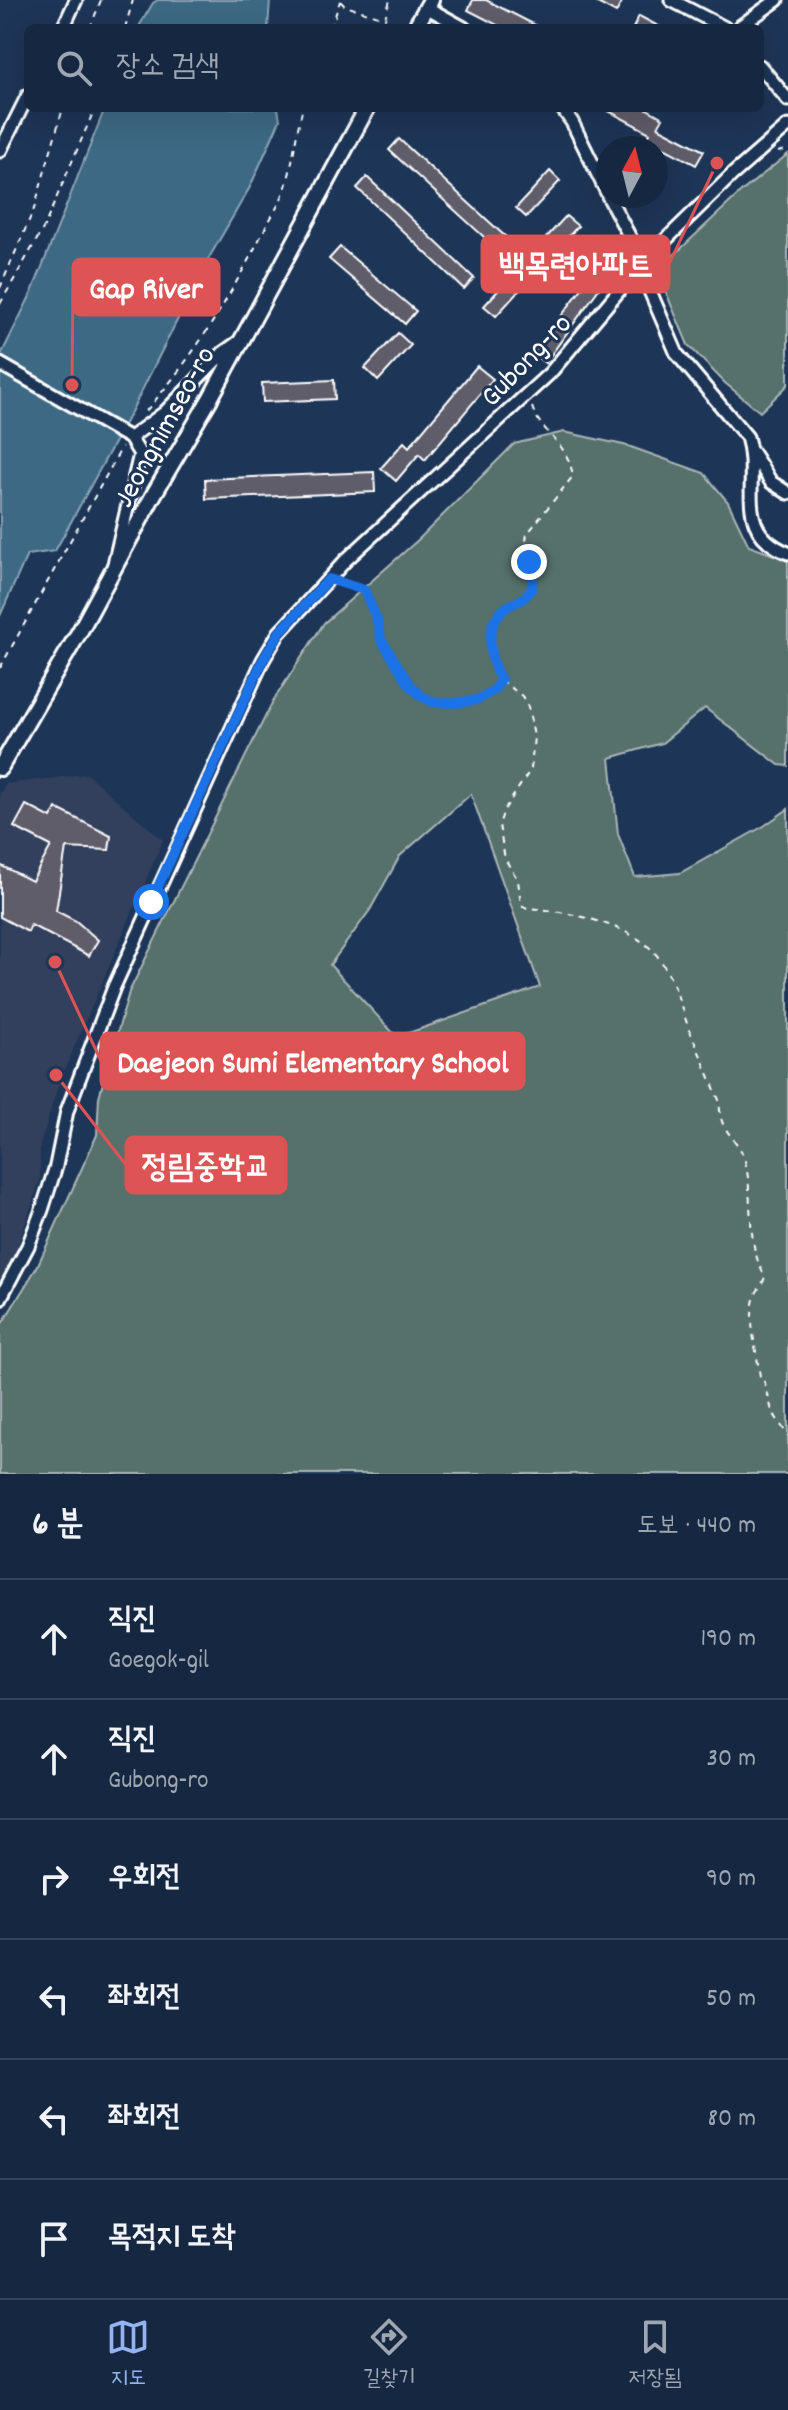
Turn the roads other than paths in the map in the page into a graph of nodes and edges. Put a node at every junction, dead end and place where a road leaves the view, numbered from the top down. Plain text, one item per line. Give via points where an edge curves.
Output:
1 (76, 0) edge
2 (671, 0) edge
3 (777, 0) edge
4 (429, 4) edge
5 (65, 24) edge
6 (417, 24) edge
7 (458, 24) edge
8 (717, 24) edge
9 (744, 24) edge
10 (764, 71) edge
11 (788, 100) edge
12 (24, 103) edge
13 (365, 112) edge
14 (564, 112) edge
15 (788, 126) edge
16 (0, 151) edge
17 (596, 173) edge
18 (614, 208) edge
19 (642, 265) junction
20 (241, 340) junction
21 (0, 364) edge
22 (127, 437) junction
23 (751, 452) junction
24 (788, 493) edge
25 (788, 553) edge
26 (113, 569) junction
27 (0, 768) edge
28 (0, 1299) edge

1 - 5 street
2 - 8 street
3 - 9 street
4 - 6 main road
4 - 7 street
10 - 11 street
12 - 16 street
13 - 20 main road, Jeongnimseo-ro
14 - 17 street
15 - 19 street, Gubong-ro
18 - 19 street
19 - 23 street via 677,354 733,418
19 - 28 street, Gubong-ro via 532,390 329,579 279,633 114,987 67,1111 37,1222
20 - 22 street via 156,421
20 - 26 main road, Jeongnimseo-ro
21 - 22 street
22 - 26 street via 140,454
23 - 24 street via 771,482
23 - 25 street via 754,520 761,536
26 - 27 main road, Jeongnimseo-ro

